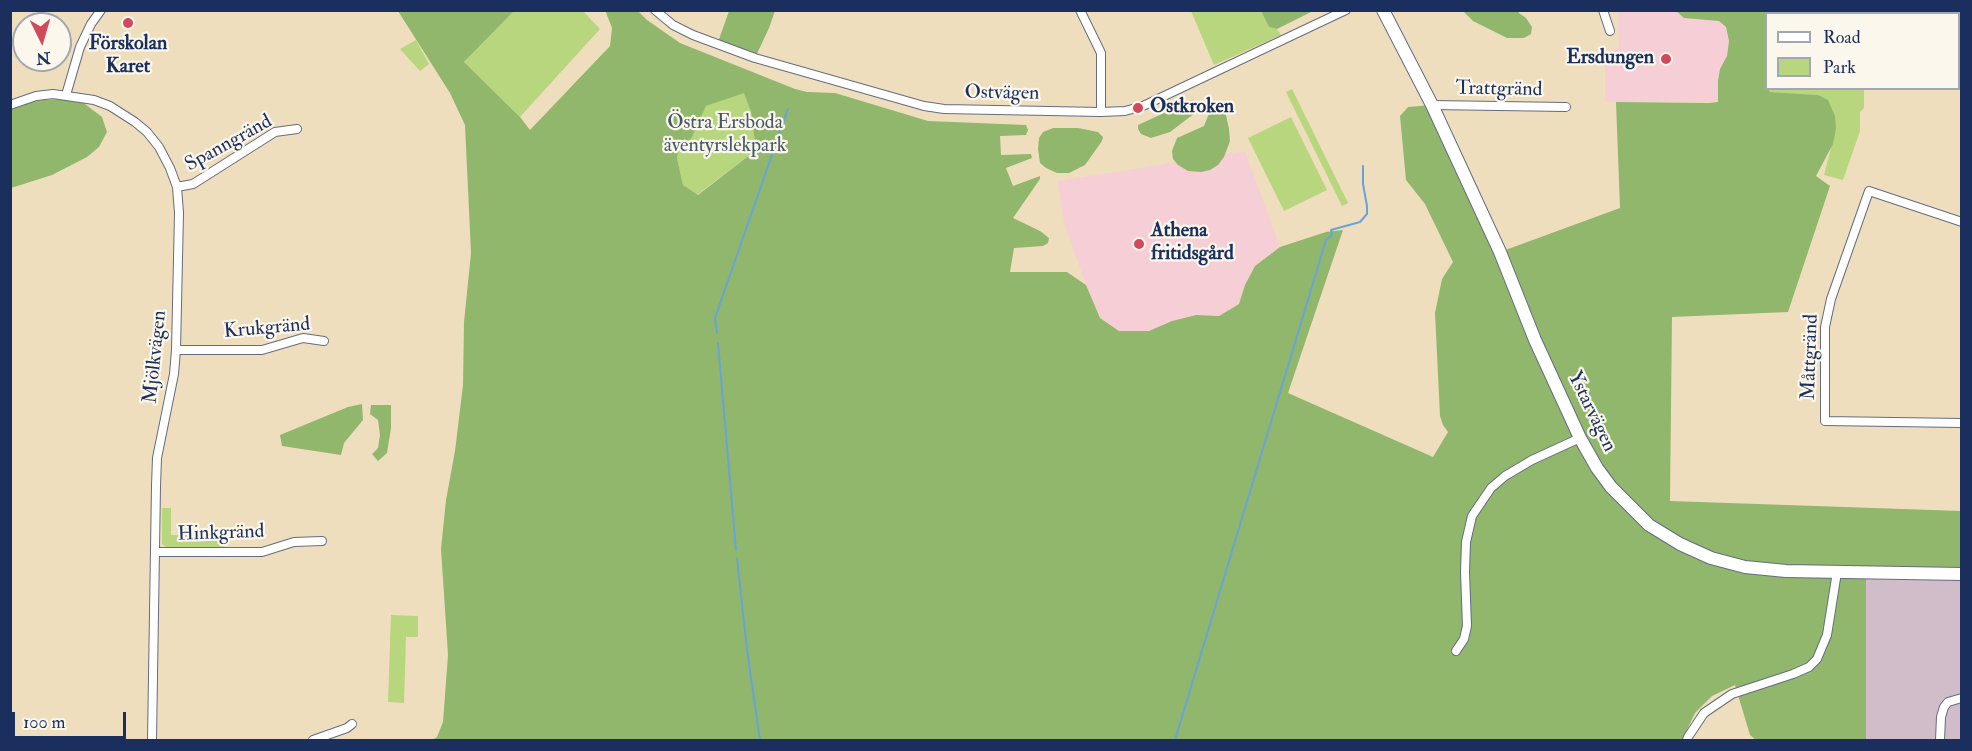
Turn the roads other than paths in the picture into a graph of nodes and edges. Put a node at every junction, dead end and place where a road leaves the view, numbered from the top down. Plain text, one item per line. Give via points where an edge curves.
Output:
1 (101, 10) edge
2 (655, 10) edge
3 (1080, 10) edge
4 (1346, 10) edge
5 (1383, 10) edge
6 (1603, 10) edge
7 (1610, 30) dead end
8 (66, 94) junction
9 (10, 105) edge
10 (1432, 105) junction
11 (1566, 107) dead end
12 (1101, 112) junction
13 (297, 129) dead end
14 (177, 187) junction
15 (1962, 222) edge
16 (324, 341) dead end
17 (176, 350) junction
18 (1962, 423) edge
19 (1580, 438) junction
20 (322, 541) dead end
21 (155, 552) junction
22 (1838, 572) junction
23 (1962, 574) edge
24 (1456, 651) dead end
25 (1962, 698) edge
26 (352, 724) dead end
27 (152, 741) edge
28 (314, 741) edge
29 (1687, 741) edge
30 (1940, 741) edge

1 - 8 street via 80,47
2 - 12 street, Ostvägen via 693,35 754,58 924,106 944,110
3 - 12 street via 1101,53
4 - 12 street, Ostvägen via 1143,106
5 - 10 street, Ystarvägen
6 - 7 street
8 - 9 street, Mjölkvägen via 36,96
8 - 14 street, Mjölkvägen via 110,106 147,132 159,147
10 - 11 street, Trattgränd
10 - 19 street, Ystarvägen
13 - 14 street, Spanngränd via 275,132 193,184
14 - 17 street, Mjölkvägen
15 - 18 street, Måttgränd via 1869,191 1825,327 1825,421
16 - 17 street, Krukgränd via 303,338 262,350
17 - 21 street, Mjölkvägen via 158,459
19 - 22 street, Ystarvägen via 1611,487 1650,525 1680,544 1745,567
19 - 24 street via 1505,476 1491,488 1472,516 1466,552 1467,626
20 - 21 street, Hinkgränd via 294,542 262,552
21 - 27 street, Mjölkvägen
22 - 23 street, Ystarvägen
22 - 29 street via 1827,635 1809,667 1732,694 1704,713
25 - 30 street via 1944,707
26 - 28 street

